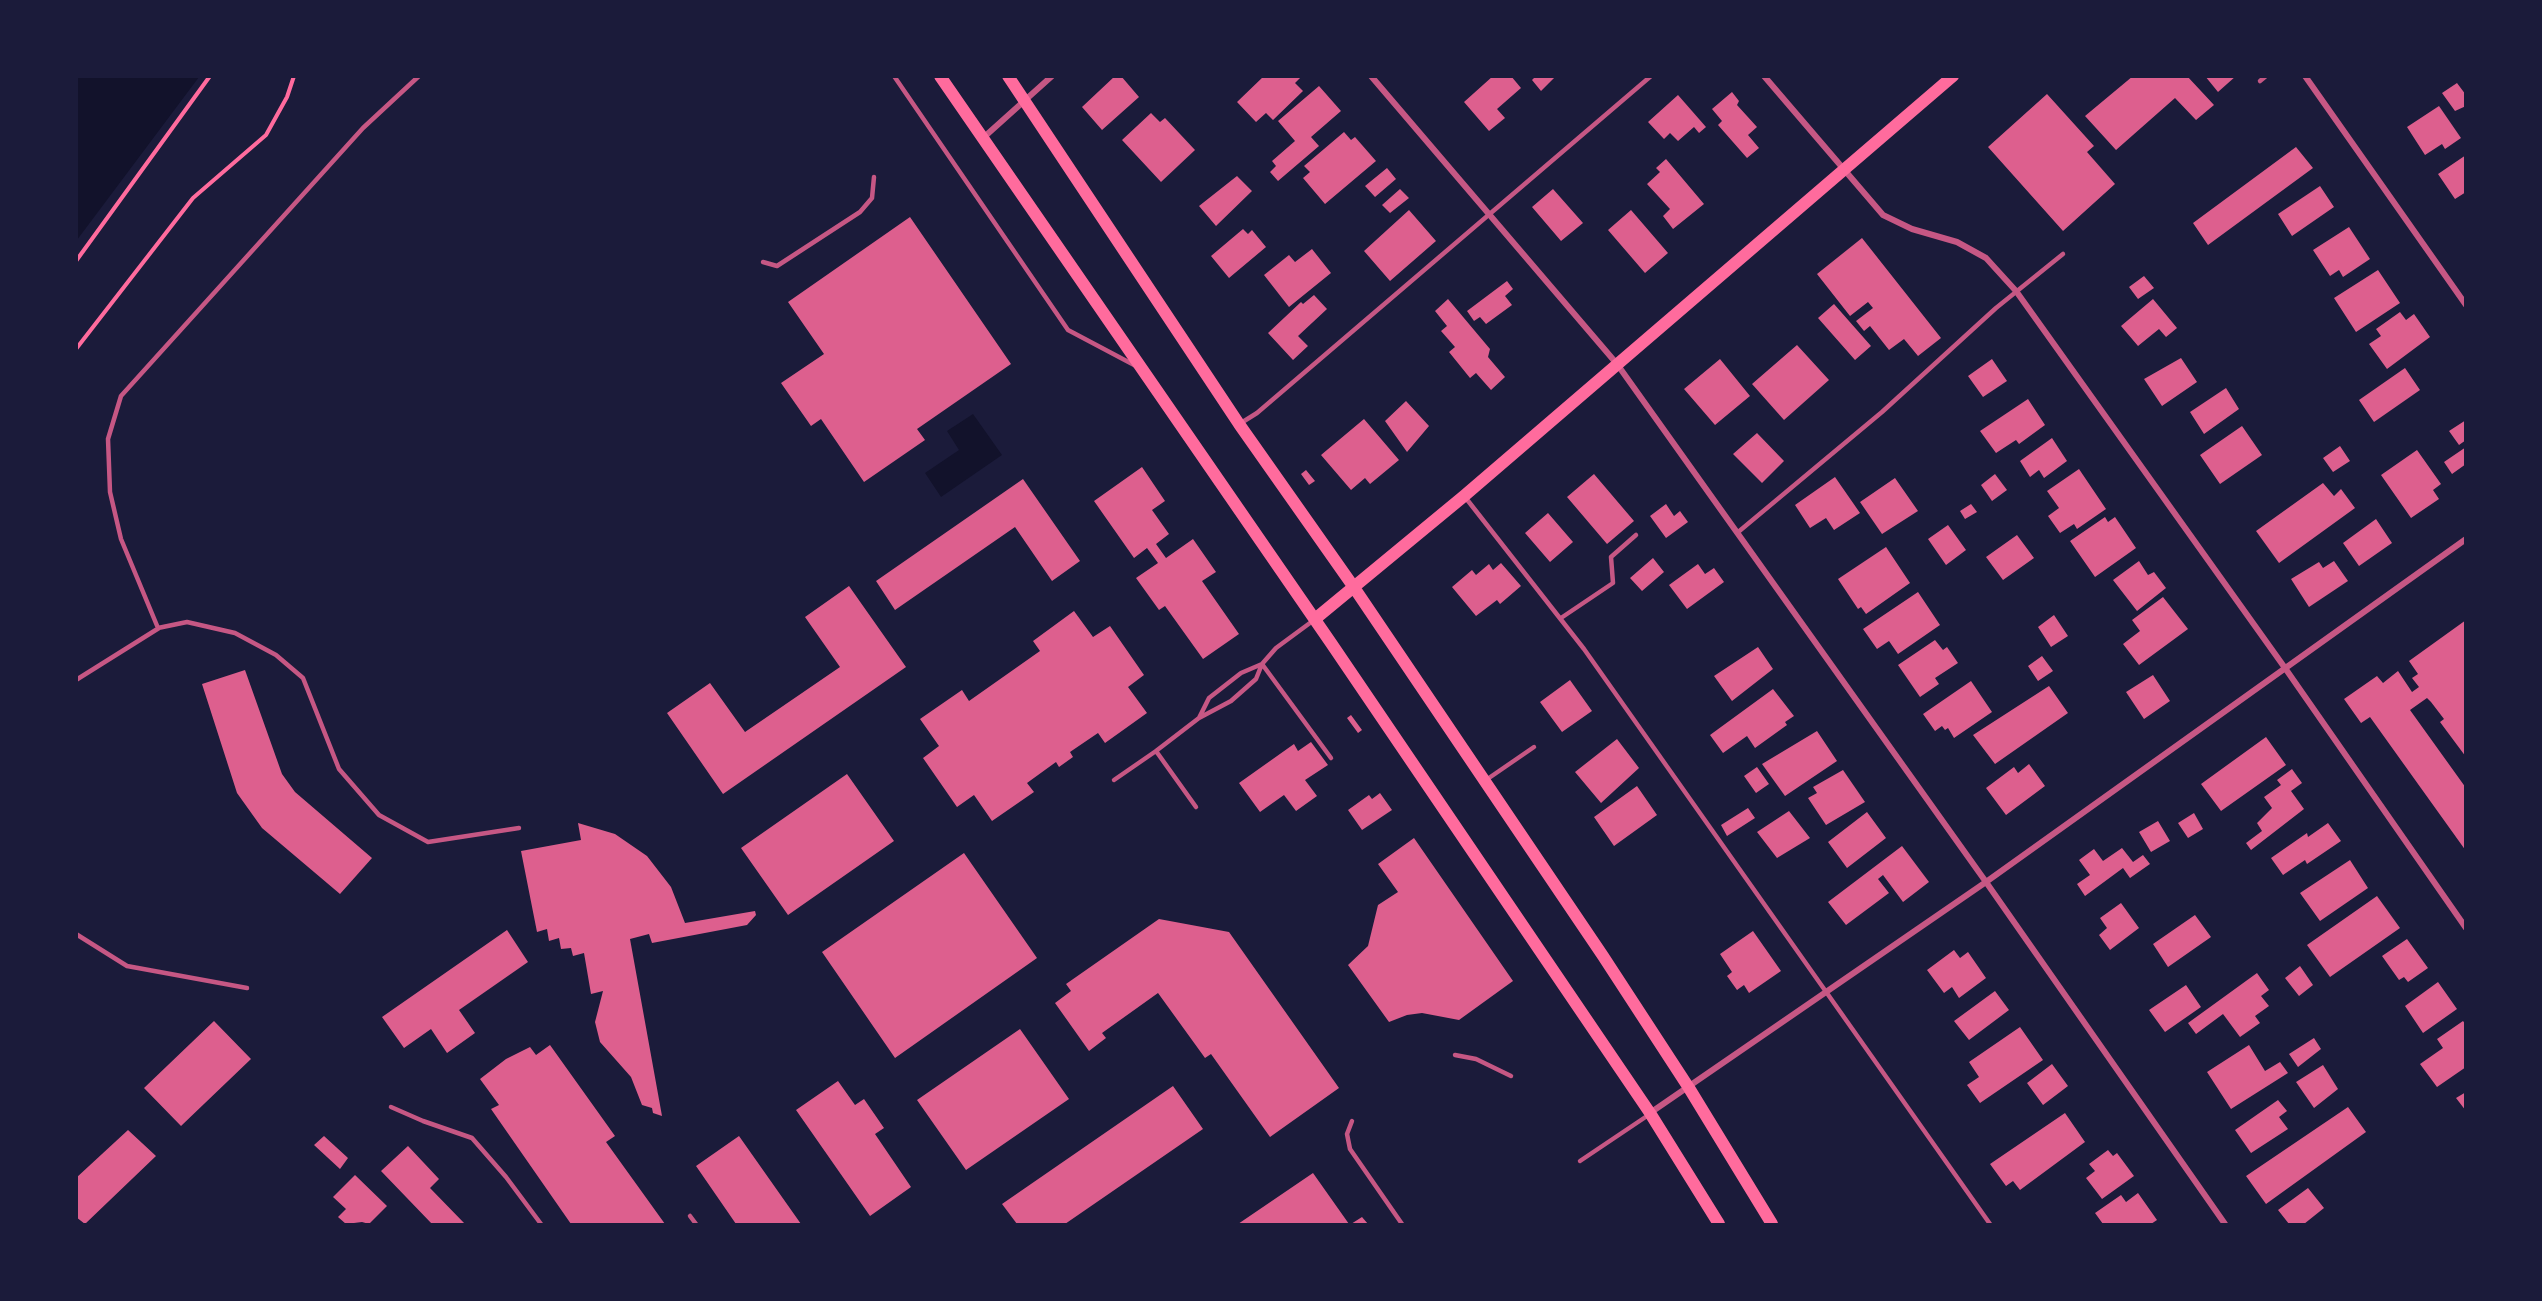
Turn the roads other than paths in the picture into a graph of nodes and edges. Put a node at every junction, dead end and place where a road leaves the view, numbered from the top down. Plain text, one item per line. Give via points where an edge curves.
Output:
1 (419, 76) edge
2 (894, 76) edge
3 (940, 76) edge
4 (1008, 76) edge
5 (1052, 76) edge
6 (1371, 76) edge
7 (1651, 76) edge
8 (1764, 76) edge
9 (1953, 76) edge
10 (2266, 76) edge
11 (2305, 76) edge
12 (2260, 81) dead end
13 (1025, 101) junction
14 (983, 138) junction
15 (1845, 172) junction
16 (874, 177) dead end
17 (1488, 214) junction
18 (2063, 254) dead end
19 (763, 262) dead end
20 (2016, 291) junction
21 (2466, 305) edge
22 (1617, 364) junction
23 (1142, 369) junction
24 (1239, 424) junction
25 (1464, 496) junction
26 (1737, 533) junction
27 (1636, 535) dead end
28 (2466, 539) edge
29 (1353, 586) junction
30 (1561, 618) junction
31 (1315, 619) junction
32 (159, 628) junction
33 (1262, 664) junction
34 (2285, 668) junction
35 (76, 680) edge
36 (1199, 718) junction
37 (1534, 747) dead end
38 (1156, 751) junction
39 (1331, 758) dead end
40 (1114, 780) dead end
41 (1484, 782) junction
42 (1196, 807) dead end
43 (519, 828) dead end
44 (1986, 882) junction
45 (2466, 928) edge
46 (76, 934) edge
47 (247, 988) dead end
48 (1827, 993) junction
49 (1455, 1055) dead end
50 (1511, 1076) dead end
51 (1689, 1088) junction
52 (391, 1107) dead end
53 (1650, 1113) junction
54 (1352, 1121) dead end
55 (1580, 1161) dead end
56 (690, 1216) dead end
57 (541, 1224) edge
58 (696, 1224) edge
59 (1402, 1224) edge
60 (1719, 1224) edge
61 (1772, 1224) edge
62 (1990, 1224) edge
63 (2225, 1224) edge

1 - 32 lane via 347,146 121,396 108,439 110,492 121,539
2 - 23 lane via 1068,330
3 - 14 main road
4 - 13 main road
5 - 13 street
6 - 17 street
7 - 17 lane
8 - 15 street
9 - 15 main road
10 - 12 lane
11 - 21 street
13 - 14 street
13 - 24 main road
14 - 23 main road
15 - 20 street via 1883,215 1912,229 1957,242 1986,258
15 - 22 main road
16 - 19 lane via 872,198 861,212 777,266
17 - 22 street
17 - 24 lane
18 - 20 lane
20 - 26 lane via 1882,412
20 - 34 street
22 - 25 main road
22 - 26 street
23 - 31 main road
24 - 29 main road
25 - 29 main road
25 - 30 lane
26 - 44 street
27 - 30 lane via 1611,557 1612,583
28 - 34 street
29 - 31 main road
29 - 41 main road
30 - 48 lane
31 - 33 lane via 1276,648
31 - 53 main road
32 - 35 lane
32 - 43 lane via 188,622 235,633 276,655 303,678 339,769 380,815 428,842
33 - 36 lane via 1256,679 1231,701
33 - 36 lane via 1241,673 1209,698
33 - 39 lane
34 - 44 street
34 - 45 street
36 - 38 lane
37 - 41 lane
38 - 40 lane
38 - 42 lane
41 - 51 main road
44 - 48 street
44 - 63 street
46 - 47 lane via 127,966
48 - 51 street
48 - 62 lane
49 - 50 lane via 1476,1059
51 - 53 street
51 - 61 main road
52 - 57 lane via 472,1138
53 - 55 lane
53 - 60 main road
54 - 59 lane via 1347,1134 1350,1149
56 - 58 lane

